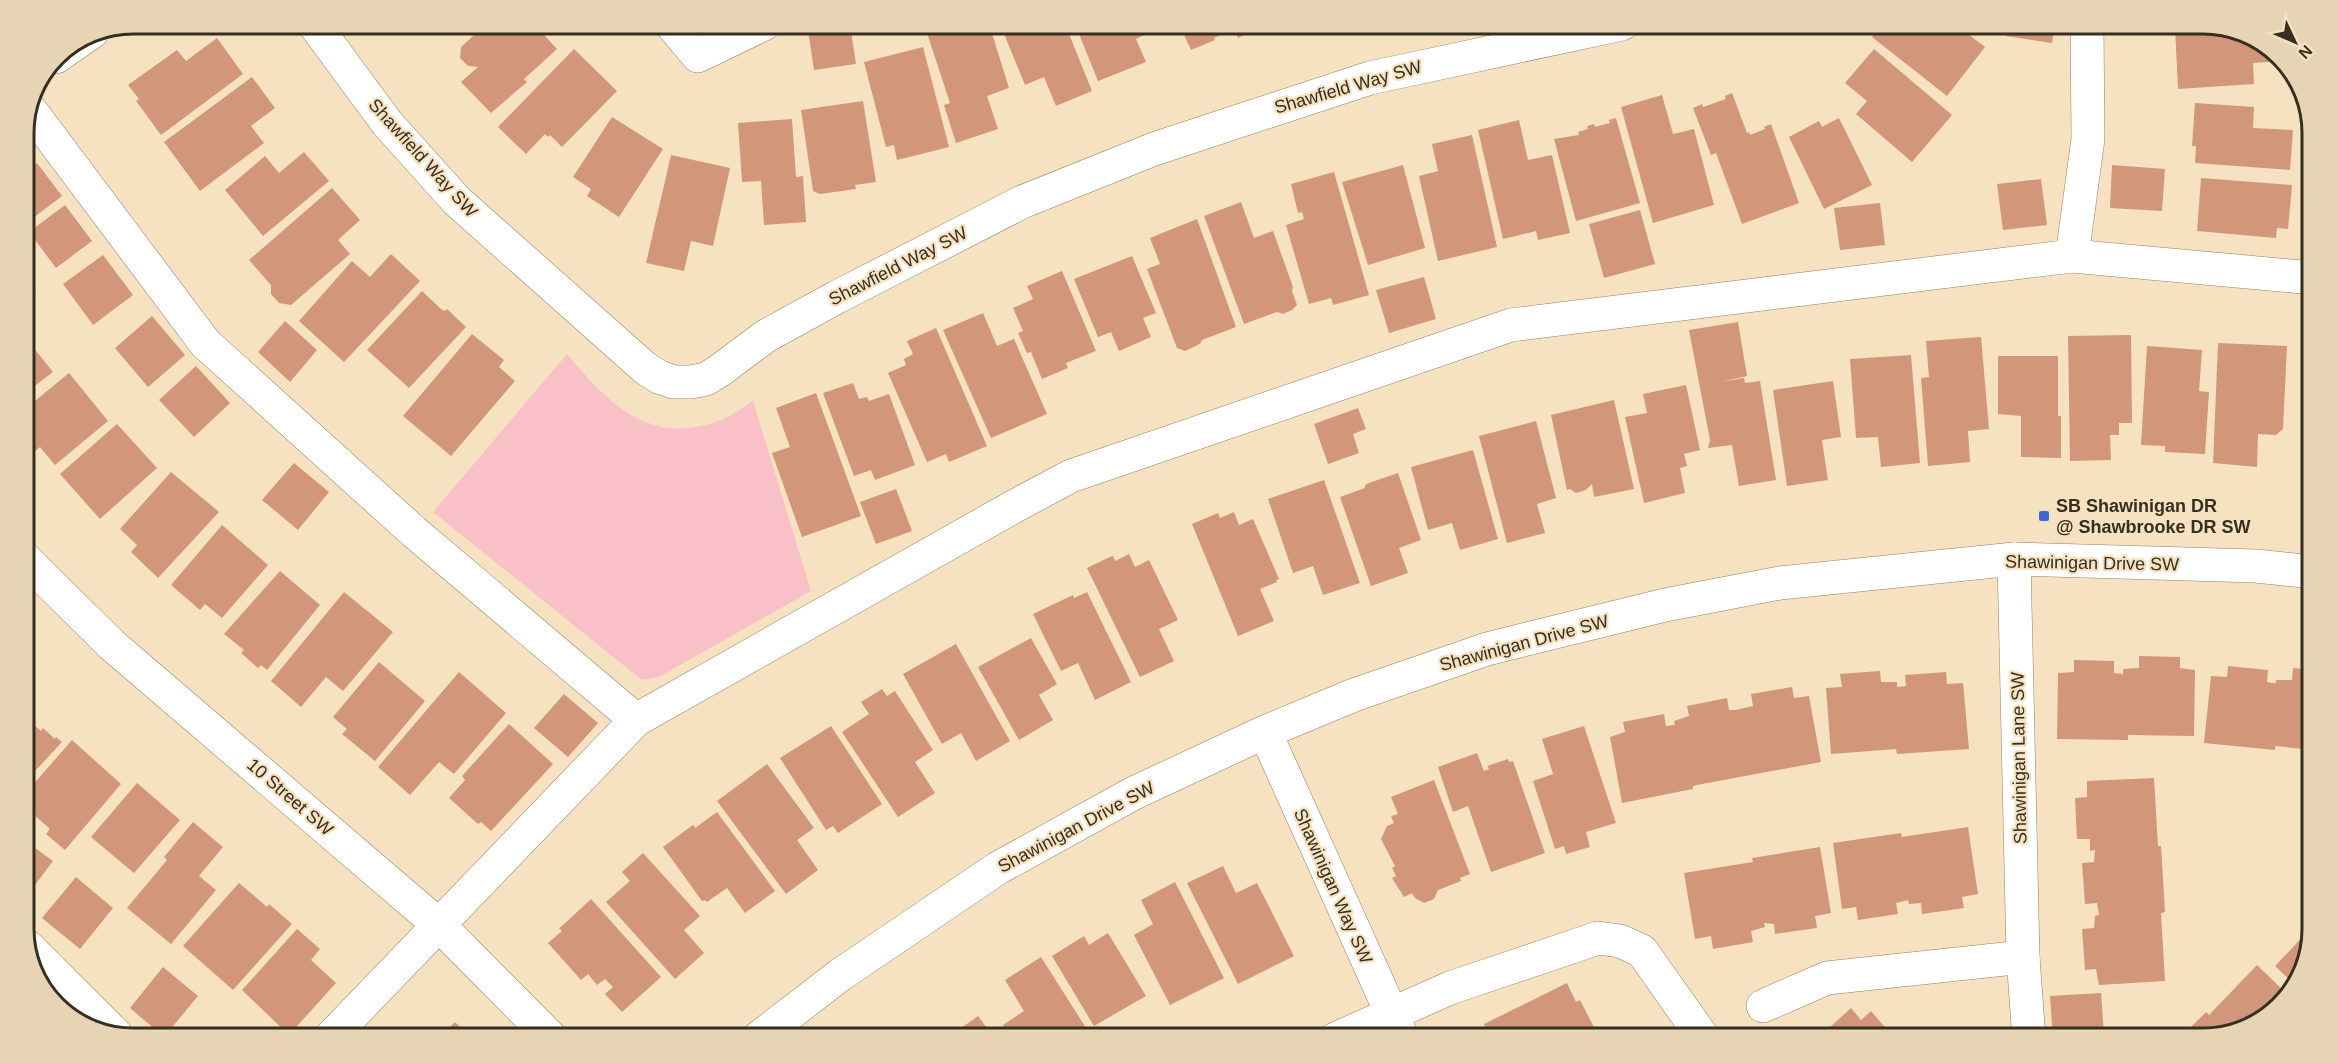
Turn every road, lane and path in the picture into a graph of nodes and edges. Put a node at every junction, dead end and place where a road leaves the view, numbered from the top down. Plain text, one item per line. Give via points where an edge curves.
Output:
1 (321, 34) edge
2 (679, 34) edge
3 (744, 34) edge
4 (1546, 34) edge
5 (2087, 34) edge
6 (36, 118) edge
7 (2072, 256) junction
8 (2302, 277) edge
9 (2014, 559) junction
10 (35, 569) edge
11 (2302, 571) edge
12 (636, 720) junction
13 (1265, 732) junction
14 (440, 926) junction
15 (2024, 957) junction
16 (39, 958) edge
17 (1763, 1006) dead end
18 (105, 1024) edge
19 (1397, 1027) edge
20 (340, 1028) edge
21 (541, 1028) edge
22 (771, 1028) edge
23 (1696, 1028) edge
24 (2028, 1028) edge

1 - 4 street, Shawfield Way SW via 387,123 457,201 645,368 674,382 691,382 706,379 766,336 837,297 1022,202 1143,154 1370,78
2 - 3 street via 698,56
5 - 7 street via 2088,139
6 - 12 street via 205,343 413,531
7 - 8 street
7 - 12 street via 1511,325 1071,476
9 - 11 street, Shawinigan Drive SW
9 - 13 street, Shawinigan Drive SW via 1780,583 1665,605 1487,649 1354,695
9 - 15 street, Shawinigan Lane SW
10 - 14 street, 10 Street SW via 112,645
12 - 14 street
13 - 19 street, Shawinigan Way SW
13 - 22 street, Shawinigan Drive SW via 1134,793 998,868 840,975
14 - 20 street
14 - 21 street, 10 Street SW
15 - 17 street via 1827,978
15 - 24 street, Shawinigan Lane SW
16 - 18 street
19 - 23 street via 1450,988 1598,938 1620,941 1642,951

